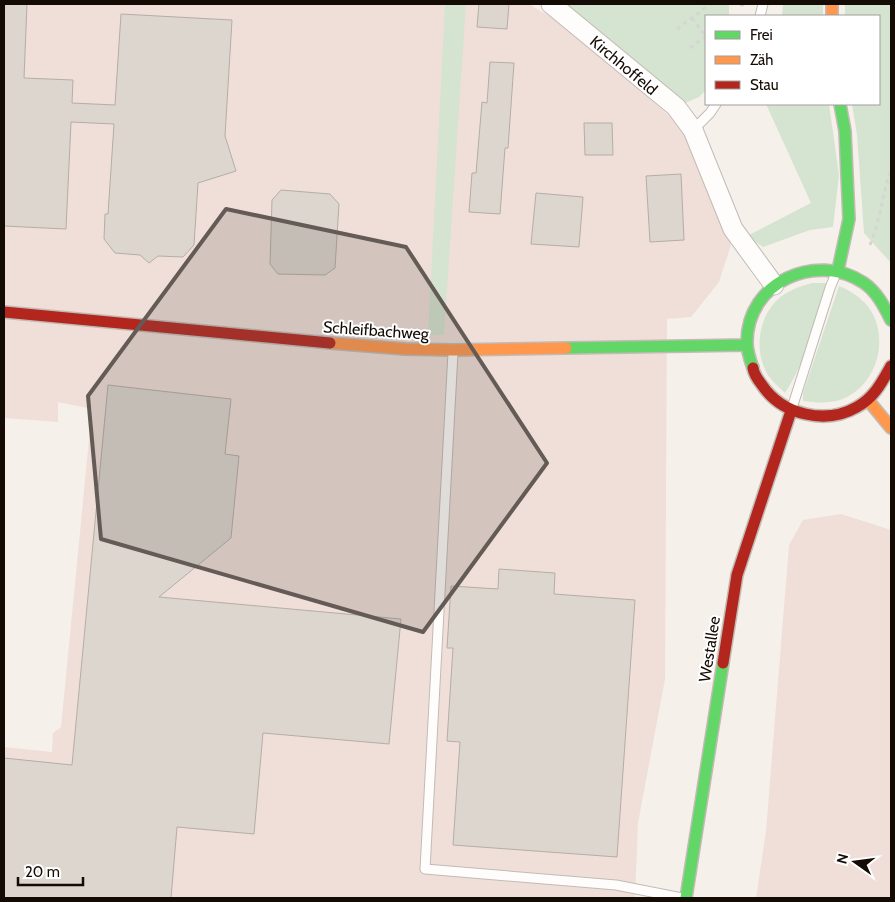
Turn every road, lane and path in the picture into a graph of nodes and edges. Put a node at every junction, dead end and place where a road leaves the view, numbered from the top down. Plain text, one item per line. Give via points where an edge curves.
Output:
1 (551, 4) edge
2 (710, 4) edge
3 (692, 18) junction
4 (677, 30) dead end
5 (705, 35) edge
6 (705, 37) edge
7 (690, 48) dead end
8 (715, 105) edge
9 (840, 105) edge
10 (693, 130) junction
11 (891, 170) edge
12 (868, 248) dead end
13 (838, 270) junction
14 (774, 285) junction
15 (4, 312) edge
16 (891, 320) edge
17 (747, 345) junction
18 (453, 350) junction
19 (891, 366) edge
20 (868, 400) junction
21 (791, 410) junction
22 (891, 428) edge
23 (682, 898) edge
24 (686, 898) edge

1 - 10 street, Kirchhoffeld via 676,107
2 - 3 path
3 - 4 path
3 - 5 path
6 - 7 path
8 - 10 lane
9 - 13 main road via 845,131 849,219
10 - 14 street, Kirchhoffeld via 733,229
11 - 12 path via 876,231
13 - 14 main road via 804,270
13 - 16 main road via 858,278 875,291
13 - 21 lane
14 - 17 main road via 754,312
15 - 18 main road, Schleifbachweg via 285,340
17 - 18 main road, Schleifbachweg
17 - 21 main road via 750,365 759,384 772,399
18 - 23 lane via 425,869 616,884
19 - 20 main road via 879,389
20 - 21 main road via 854,410 838,415 822,417
20 - 22 main road
21 - 24 main road, Westallee via 737,575

